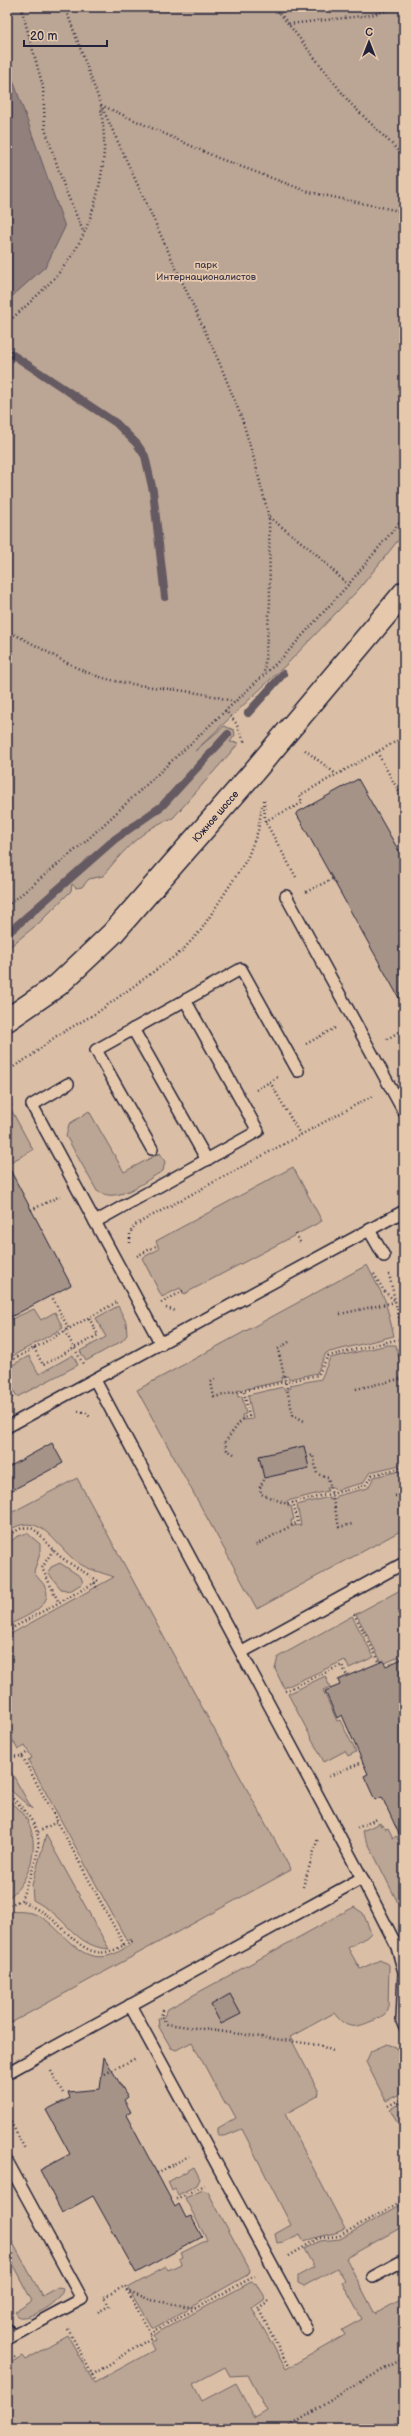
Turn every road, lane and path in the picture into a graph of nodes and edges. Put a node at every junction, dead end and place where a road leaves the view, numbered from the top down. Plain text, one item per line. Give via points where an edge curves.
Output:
1 (21, 7) edge
2 (65, 7) edge
3 (275, 7) edge
4 (399, 7) edge
5 (288, 24) junction
6 (101, 105) junction
7 (404, 156) edge
8 (404, 212) edge
9 (84, 231) junction
10 (7, 323) edge
11 (269, 517) junction
12 (404, 517) edge
13 (348, 586) junction
14 (403, 597) edge
15 (7, 631) edge
16 (264, 674) junction
17 (234, 702) junction
18 (225, 710) junction
19 (404, 737) edge
20 (239, 747) dead end
21 (304, 748) dead end
22 (377, 752) junction
23 (336, 774) junction
24 (263, 801) dead end
25 (404, 801) edge
26 (265, 821) dead end
27 (332, 879) dead end
28 (305, 893) dead end
29 (286, 896) dead end
30 (7, 906) edge
31 (185, 1000) junction
32 (353, 1018) junction
33 (7, 1020) edge
34 (133, 1029) junction
35 (404, 1030) edge
36 (385, 1040) dead end
37 (288, 1053) junction
38 (297, 1069) joint
39 (7, 1071) edge
40 (270, 1082) junction
41 (68, 1084) dead end
42 (390, 1086) junction
43 (7, 1098) edge
44 (240, 1099) junction
45 (15, 1112) dead end
46 (404, 1112) edge
47 (301, 1136) junction
48 (152, 1149) dead end
49 (207, 1160) junction
50 (57, 1189) dead end
51 (60, 1196) junction
52 (64, 1202) dead end
53 (31, 1210) dead end
54 (404, 1211) edge
55 (95, 1222) junction
56 (369, 1230) junction
57 (296, 1234) dead end
58 (158, 1246) dead end
59 (302, 1246) dead end
60 (384, 1256) dead end
61 (136, 1257) junction
62 (140, 1263) dead end
63 (388, 1269) dead end
64 (373, 1271) dead end
65 (183, 1291) dead end
66 (51, 1295) dead end
67 (115, 1295) dead end
68 (157, 1297) dead end
69 (119, 1301) junction
70 (395, 1301) junction
71 (160, 1303) junction
72 (122, 1308) dead end
73 (179, 1311) dead end
74 (340, 1314) dead end
75 (88, 1318) junction
76 (69, 1329) junction
77 (65, 1331) junction
78 (404, 1339) edge
79 (289, 1342) dead end
80 (161, 1344) junction
81 (34, 1348) junction
82 (74, 1348) junction
83 (7, 1362) edge
84 (89, 1362) dead end
85 (83, 1365) junction
86 (76, 1369) dead end
87 (404, 1378) edge
88 (215, 1379) dead end
89 (95, 1380) junction
90 (286, 1383) junction
91 (7, 1386) edge
92 (356, 1389) dead end
93 (244, 1392) junction
94 (11, 1404) dead end
95 (72, 1412) dead end
96 (306, 1422) dead end
97 (96, 1424) dead end
98 (7, 1427) edge
99 (234, 1454) dead end
100 (307, 1457) dead end
101 (404, 1467) edge
102 (264, 1480) dead end
103 (332, 1494) junction
104 (404, 1494) edge
105 (395, 1496) dead end
106 (294, 1502) junction
107 (353, 1524) dead end
108 (7, 1538) edge
109 (256, 1545) dead end
110 (53, 1550) junction
111 (404, 1563) edge
112 (94, 1583) junction
113 (98, 1590) dead end
114 (59, 1602) junction
115 (359, 1608) dead end
116 (7, 1631) edge
117 (242, 1652) junction
118 (379, 1661) dead end
119 (347, 1676) dead end
120 (280, 1686) dead end
121 (282, 1692) junction
122 (286, 1699) dead end
123 (28, 1752) dead end
124 (22, 1756) junction
125 (7, 1757) edge
126 (363, 1762) dead end
127 (325, 1770) dead end
128 (328, 1777) junction
129 (332, 1783) dead end
130 (7, 1793) edge
131 (377, 1819) dead end
132 (58, 1820) junction
133 (353, 1822) dead end
134 (357, 1828) junction
135 (38, 1832) junction
136 (360, 1834) dead end
137 (322, 1840) dead end
138 (362, 1878) junction
139 (306, 1888) dead end
140 (21, 1900) junction
141 (7, 1906) edge
142 (132, 1941) dead end
143 (124, 1945) junction
144 (130, 2005) junction
145 (161, 2017) dead end
146 (404, 2026) edge
147 (135, 2051) dead end
148 (333, 2051) dead end
149 (138, 2057) junction
150 (142, 2064) dead end
151 (56, 2065) dead end
152 (7, 2073) edge
153 (105, 2074) dead end
154 (63, 2093) dead end
155 (404, 2097) edge
156 (388, 2106) dead end
157 (188, 2148) dead end
158 (192, 2155) junction
159 (7, 2161) edge
160 (194, 2161) dead end
161 (157, 2172) dead end
162 (204, 2178) dead end
163 (207, 2184) junction
164 (210, 2190) dead end
165 (176, 2199) dead end
166 (404, 2200) edge
167 (404, 2260) edge
168 (272, 2266) junction
169 (252, 2269) dead end
170 (256, 2276) junction
171 (373, 2277) dead end
172 (260, 2282) dead end
173 (126, 2290) junction
174 (266, 2294) dead end
175 (104, 2297) dead end
176 (197, 2308) junction
177 (7, 2329) edge
178 (67, 2329) dead end
179 (307, 2330) dead end
180 (150, 2333) junction
181 (404, 2358) edge
182 (288, 2366) dead end
183 (92, 2375) junction
184 (96, 2382) dead end
185 (404, 2421) edge
186 (286, 2429) edge
187 (382, 2429) edge

1 - 9 path via 42,87 45,129 65,189
2 - 6 path
3 - 5 path
4 - 5 path via 371,15
5 - 7 path via 350,103
6 - 8 path via 218,158 309,192
6 - 9 path via 104,149 96,198
6 - 11 path via 242,419
9 - 10 path via 66,264 31,302
11 - 13 path via 314,552
11 - 16 path via 270,602
12 - 13 path
13 - 16 path via 284,656
14 - 33 street, Южное шоссе via 113,933 58,984
15 - 17 path via 79,670 101,677 142,686 210,694
16 - 17 path
17 - 18 path
18 - 20 path via 236,723 244,741
18 - 30 path via 85,842
19 - 22 path
21 - 23 path
22 - 23 path
22 - 25 path
23 - 26 path via 300,795 302,802
24 - 39 path via 258,831 247,859 201,930 182,951 98,1012 55,1037
27 - 28 path
29 - 32 lane
31 - 34 lane
31 - 37 lane via 241,969
31 - 44 lane
32 - 37 path
32 - 42 lane
34 - 48 lane via 96,1050
34 - 49 lane
35 - 36 path
37 - 38 lane
38 - 40 path
40 - 44 path
40 - 47 path
41 - 55 lane via 32,1105
42 - 46 lane
42 - 47 path
43 - 45 path
44 - 49 lane via 258,1131
47 - 61 path via 136,1225 130,1234 130,1244
49 - 55 lane
50 - 51 path
51 - 52 path
51 - 53 path
54 - 56 lane
55 - 80 lane
56 - 60 lane
56 - 80 lane
57 - 59 path
58 - 61 path
61 - 62 path
63 - 70 path
64 - 70 path via 384,1291
65 - 71 path
66 - 76 path
67 - 69 path
68 - 71 path
69 - 72 path
69 - 75 path
70 - 74 path
70 - 78 path
71 - 73 path via 168,1310
75 - 76 path
75 - 82 path via 98,1335
76 - 77 path
77 - 81 path
77 - 82 path
78 - 90 path via 328,1356 318,1375
79 - 90 path via 278,1349
80 - 89 lane
81 - 82 path via 43,1365
81 - 83 path
82 - 85 path
84 - 85 path
85 - 86 path
87 - 92 path
88 - 93 path via 211,1382 214,1397
89 - 98 lane
89 - 117 lane
90 - 93 path
90 - 96 path via 294,1415
91 - 94 path via 15,1402
93 - 99 path via 249,1416 243,1418 225,1442 227,1450
95 - 97 path via 86,1413
100 - 103 path via 313,1455 317,1474 328,1477
101 - 103 path via 372,1475 366,1486
102 - 106 path via 260,1487 261,1494 287,1504
103 - 106 path
103 - 107 path via 340,1527
104 - 105 path
106 - 109 path via 298,1522
108 - 110 path via 22,1529 35,1530
110 - 112 path via 98,1581
110 - 114 path via 42,1568
111 - 117 lane
112 - 113 path
112 - 114 path
114 - 116 path
115 - 118 path via 353,1612
117 - 138 lane
119 - 121 path via 342,1665
120 - 121 path
121 - 122 path
123 - 124 path
124 - 125 path
124 - 132 path
126 - 128 path
127 - 128 path
128 - 129 path
130 - 135 path via 24,1808
131 - 134 path
132 - 135 path
132 - 143 path
133 - 134 path
134 - 136 path
135 - 140 path via 36,1860
137 - 139 path via 319,1834 301,1891
138 - 144 lane
138 - 146 lane via 397,1947 404,1972
140 - 141 path
140 - 143 path via 48,1916 81,1946 94,1952 112,1952
142 - 143 path
144 - 152 lane
144 - 168 lane
145 - 148 path via 167,2024 320,2045
147 - 149 path
149 - 150 path
149 - 153 path
151 - 154 path via 49,2069
155 - 156 path
157 - 158 path
158 - 160 path
158 - 161 path
159 - 177 lane via 82,2299 11,2337
162 - 163 path
163 - 164 path
163 - 165 path
166 - 168 path via 339,2236 319,2238 305,2245
167 - 171 lane
168 - 170 path
168 - 179 lane
169 - 170 path
170 - 172 path
170 - 176 path
173 - 175 path via 125,2286
173 - 176 path via 151,2300
173 - 180 path
174 - 182 path via 270,2300 258,2308
176 - 180 path
178 - 183 path
180 - 183 path via 151,2338
181 - 186 path via 345,2391
183 - 184 path
185 - 187 path

